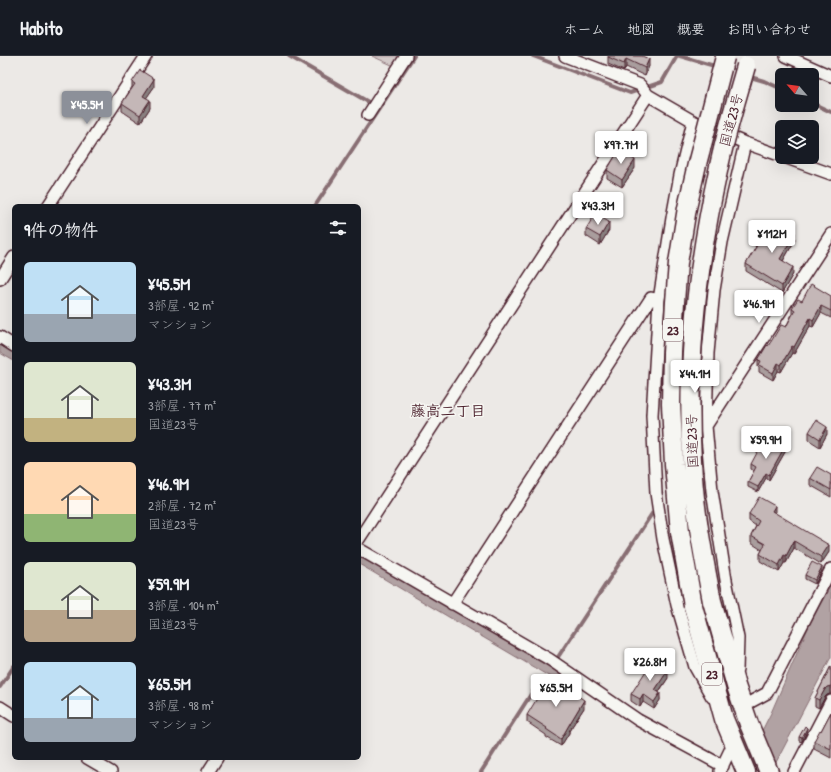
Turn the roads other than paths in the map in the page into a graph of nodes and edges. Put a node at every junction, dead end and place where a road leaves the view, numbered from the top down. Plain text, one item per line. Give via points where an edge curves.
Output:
1 (146, 56) edge
2 (406, 56) edge
3 (565, 56) edge
4 (786, 56) edge
5 (725, 57) edge
6 (747, 61) edge
7 (831, 76) edge
8 (645, 91) junction
9 (368, 115) dead end
10 (693, 121) junction
11 (745, 143) junction
12 (775, 154) edge
13 (803, 164) edge
14 (831, 174) edge
15 (49, 204) edge
16 (831, 234) edge
17 (12, 260) edge
18 (0, 279) edge
19 (659, 300) junction
20 (0, 337) edge
21 (12, 345) edge
22 (706, 426) junction
23 (361, 536) edge
24 (361, 550) edge
25 (831, 568) edge
26 (452, 604) junction
27 (736, 686) junction
28 (831, 700) edge
29 (743, 706) junction
30 (0, 707) edge
31 (12, 715) edge
32 (724, 719) junction
33 (734, 742) junction
34 (90, 760) edge
35 (216, 760) edge
36 (721, 769) edge
37 (110, 772) edge
38 (208, 772) edge
39 (746, 772) edge
40 (769, 772) edge
41 (794, 772) edge

1 - 15 street
2 - 9 street
3 - 8 street
4 - 7 street
5 - 32 highway, 国道23号 / 23, bridge via 697,164 678,262 674,302 671,404 680,532 693,606
6 - 27 highway, 国道23号 / 23, bridge via 718,171 700,268 695,308 690,402 698,528 712,601
8 - 10 street
8 - 23 street
10 - 11 street
10 - 19 street via 680,175
11 - 12 street
11 - 22 street via 722,242 714,290 708,353
13 - 14 street
16 - 22 street
17 - 18 street
19 - 26 street via 651,298
19 - 32 street via 652,415 656,493 663,540 677,605 695,667
20 - 21 street
22 - 27 street via 712,491 738,638
24 - 26 street
25 - 29 street via 767,693
26 - 36 street via 549,659 638,720
27 - 29 highway, 国道23号 / 23
28 - 41 street
29 - 40 highway, 国道23号 / 23
30 - 31 street
32 - 33 highway, 国道23号 / 23
33 - 36 street
33 - 39 highway, 国道23号 / 23
34 - 37 street
35 - 38 street

